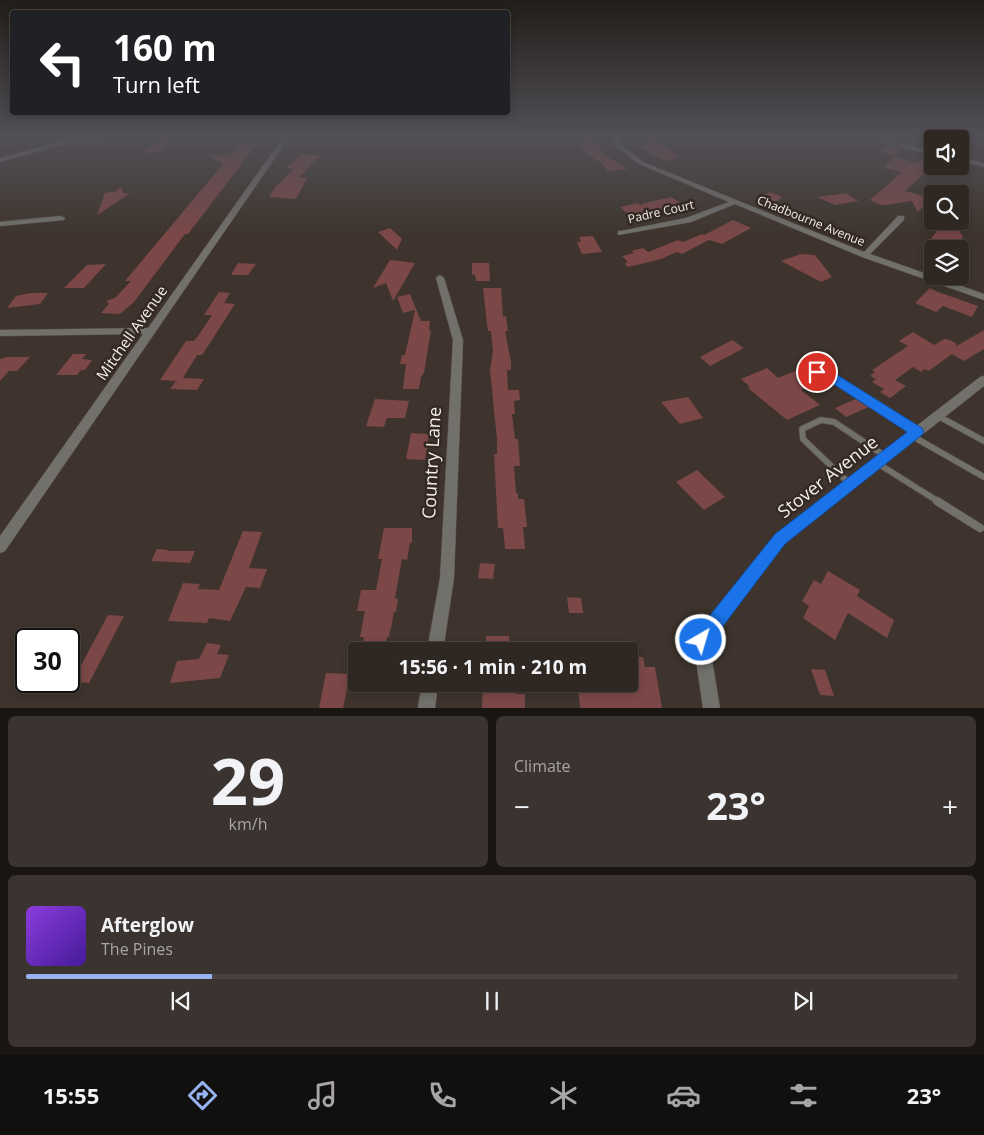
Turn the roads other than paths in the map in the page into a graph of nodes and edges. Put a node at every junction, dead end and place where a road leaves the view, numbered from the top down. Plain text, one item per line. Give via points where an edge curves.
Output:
1 (264, 169) edge
2 (656, 169) edge
3 (734, 202) junction
4 (61, 218) dead end
5 (901, 218) dead end
6 (0, 224) edge
7 (621, 233) dead end
8 (865, 255) junction
9 (440, 278) dead end
10 (984, 297) edge
11 (152, 331) junction
12 (0, 333) edge
13 (817, 372) dead end
14 (984, 380) edge
15 (937, 416) junction
16 (914, 433) junction
17 (984, 441) edge
18 (881, 460) junction
19 (984, 477) edge
20 (850, 484) junction
21 (980, 528) dead end
22 (0, 547) edge
23 (436, 642) edge
24 (429, 692) edge
25 (426, 708) edge
26 (712, 708) edge

1 - 11 street, Mitchell Avenue
2 - 3 street, Chadbourne Avenue
3 - 7 street, Padre Court via 688,220
3 - 8 street, Chadbourne Avenue
4 - 6 street
5 - 8 street
8 - 10 street, Chadbourne Avenue
9 - 23 street, Country Lane via 458,340 447,578
11 - 12 street
11 - 22 street, Mitchell Avenue
13 - 16 lane via 827,374
14 - 15 street, Stover Avenue
15 - 16 street, Stover Avenue
15 - 17 lane
16 - 18 street, Stover Avenue
16 - 19 lane
18 - 20 street, Stover Avenue
18 - 20 lane via 829,420 820,420 802,429 803,439
18 - 21 lane
20 - 26 street, Stover Avenue via 780,539 701,640
24 - 25 street

